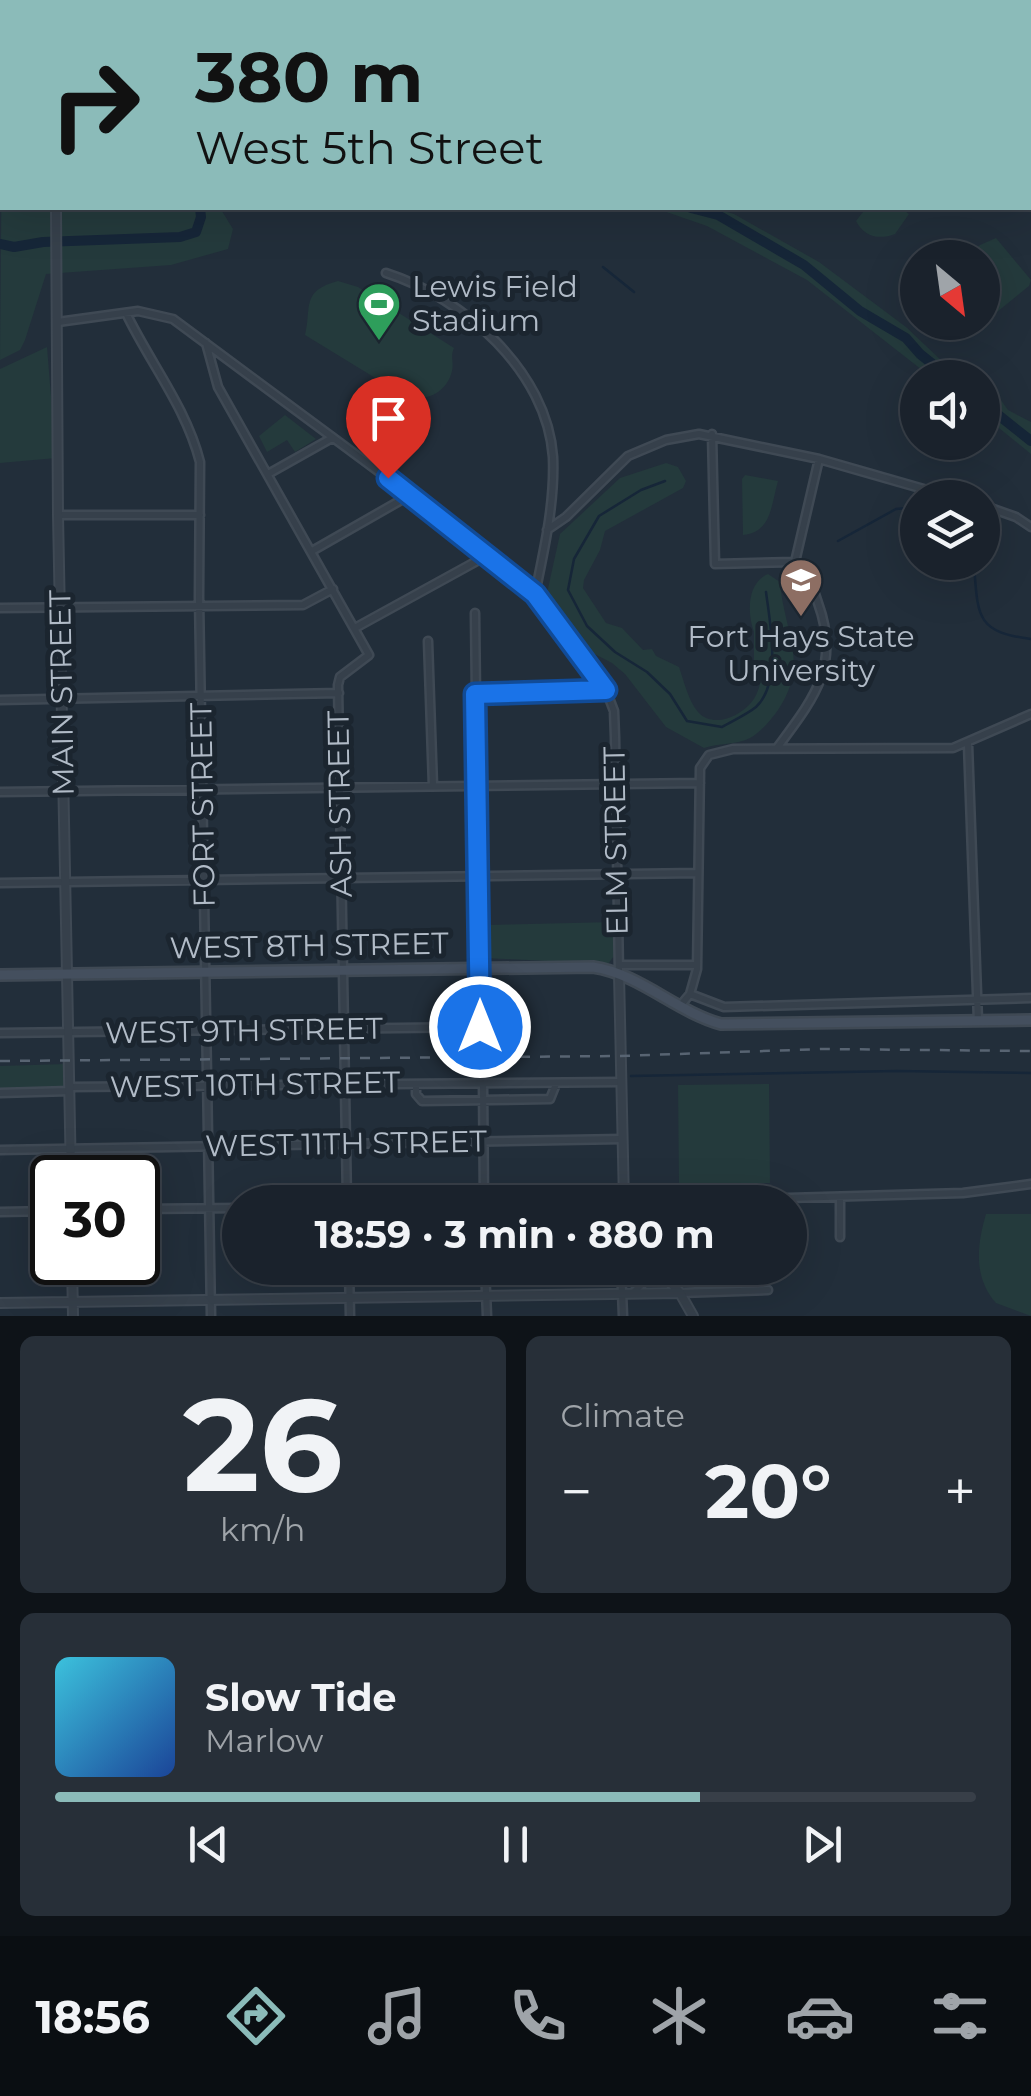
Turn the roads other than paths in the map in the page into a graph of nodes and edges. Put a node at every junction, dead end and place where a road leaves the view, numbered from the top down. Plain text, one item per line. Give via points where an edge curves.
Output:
1 (56, 210) edge
2 (386, 273) dead end
3 (126, 313) junction
4 (58, 322) junction
5 (205, 341) junction
6 (712, 434) junction
7 (332, 438) junction
8 (819, 459) junction
9 (268, 474) junction
10 (900, 482) edge
11 (410, 496) junction
12 (1000, 511) edge
13 (200, 515) junction
14 (58, 516) junction
15 (1031, 527) edge
16 (547, 530) junction
17 (312, 551) junction
18 (486, 556) junction
19 (794, 562) junction
20 (333, 589) junction
21 (535, 594) junction
22 (199, 604) junction
23 (61, 607) junction
24 (0, 608) edge
25 (475, 613) dead end
26 (355, 628) junction
27 (428, 641) dead end
28 (606, 690) junction
29 (338, 693) junction
30 (475, 694) junction
31 (201, 696) junction
32 (62, 699) junction
33 (0, 700) edge
34 (1031, 714) edge
35 (968, 744) junction
36 (777, 748) junction
37 (700, 783) junction
38 (615, 784) junction
39 (433, 786) junction
40 (476, 786) junction
41 (341, 788) junction
42 (203, 790) junction
43 (63, 791) junction
44 (0, 792) edge
45 (698, 873) junction
46 (616, 874) junction
47 (479, 876) junction
48 (342, 878) junction
49 (205, 880) junction
50 (65, 882) junction
51 (0, 883) edge
52 (697, 965) junction
53 (480, 968) junction
54 (619, 969) junction
55 (344, 970) junction
56 (206, 972) junction
57 (67, 974) junction
58 (0, 975) edge
59 (690, 994) junction
60 (1031, 998) edge
61 (977, 1001) junction
62 (679, 1007) junction
63 (1031, 1020) edge
64 (978, 1021) junction
65 (345, 1028) junction
66 (0, 1032) edge
67 (207, 1032) junction
68 (68, 1034) junction
69 (621, 1082) junction
70 (483, 1083) junction
71 (346, 1084) junction
72 (416, 1084) junction
73 (556, 1084) junction
74 (208, 1086) junction
75 (70, 1089) junction
76 (0, 1092) edge
77 (483, 1100) junction
78 (622, 1139) junction
79 (484, 1142) junction
80 (346, 1144) junction
81 (208, 1146) junction
82 (70, 1149) junction
83 (0, 1150) edge
84 (70, 1155) edge
85 (1031, 1184) edge
86 (347, 1185) edge
87 (484, 1185) edge
88 (624, 1185) edge
89 (840, 1198) junction
90 (807, 1199) edge
91 (210, 1208) junction
92 (222, 1208) edge
93 (160, 1209) edge
94 (30, 1211) edge
95 (0, 1212) edge
96 (840, 1237) dead end
97 (72, 1285) edge
98 (350, 1285) edge
99 (486, 1285) edge
100 (622, 1285) edge
101 (640, 1285) edge
102 (673, 1285) edge
103 (768, 1290) dead end
104 (622, 1292) junction
105 (634, 1292) junction
106 (680, 1293) junction
107 (486, 1295) junction
108 (350, 1297) junction
109 (211, 1299) junction
110 (72, 1302) junction
111 (0, 1303) edge
112 (73, 1316) edge
113 (211, 1316) edge
114 (350, 1316) edge
115 (487, 1316) edge
116 (623, 1316) edge
117 (693, 1316) edge

1 - 4 street, MAIN STREET
2 - 16 street via 487,333 530,388 544,413 552,454
3 - 4 street
3 - 5 street, ELM STREET via 149,312
3 - 13 street, FORT STREET via 196,444
4 - 14 street, MAIN STREET
5 - 7 street, ELM STREET
5 - 9 street via 218,387
6 - 8 street
6 - 16 street via 666,440 628,456
6 - 19 street via 716,564
7 - 9 street
7 - 11 street, ELM STREET
8 - 10 street
8 - 19 street
9 - 17 street
11 - 17 street
11 - 18 street, ELM STREET
12 - 15 street
13 - 14 street
13 - 22 street, FORT STREET
14 - 23 street, MAIN STREET
16 - 21 street
17 - 20 street
18 - 21 street, ELM STREET
18 - 26 street
19 - 36 street via 820,608 827,658 811,702
20 - 22 street via 303,604
20 - 26 street
21 - 28 street, ELM STREET
22 - 23 street
22 - 31 street, FORT STREET
23 - 24 street
23 - 32 street, MAIN STREET
25 - 30 street
26 - 29 street, ASH STREET via 369,655 340,678
27 - 39 street
28 - 30 street
28 - 38 street, ELM STREET via 614,711
29 - 31 street
29 - 41 street, ASH STREET
30 - 40 street
31 - 32 street
31 - 42 street, FORT STREET
32 - 33 street
32 - 43 street, MAIN STREET
34 - 35 street
35 - 36 street
35 - 61 street
36 - 37 street via 708,755
37 - 38 street
37 - 45 street
38 - 40 street
38 - 46 street, ELM STREET
39 - 40 street
39 - 41 street
40 - 47 street
41 - 42 street
41 - 48 street, ASH STREET
42 - 43 street
42 - 49 street, FORT STREET
43 - 44 street
43 - 50 street, MAIN STREET
45 - 46 street
45 - 52 street
46 - 47 street
46 - 54 street, ELM STREET
47 - 48 street
47 - 53 street
48 - 49 street
48 - 55 street, ASH STREET
49 - 50 street
49 - 56 street, FORT STREET
50 - 51 street
50 - 57 street, MAIN STREET
52 - 54 street
52 - 59 street
53 - 54 main road, WEST 8TH STREET
53 - 55 main road, WEST 8TH STREET
53 - 65 street, WEST 9TH STREET via 480,1027
54 - 62 main road, WEST 8TH STREET
54 - 69 street, ELM STREET
55 - 56 main road, WEST 8TH STREET
55 - 65 street, ASH STREET
56 - 57 main road, WEST 8TH STREET
56 - 67 street, FORT STREET
57 - 58 main road, WEST 8TH STREET
57 - 68 street, MAIN STREET
59 - 61 street via 724,1008
59 - 62 street
60 - 61 street
61 - 64 street
62 - 64 main road, WEST 8TH STREET via 721,1024
63 - 64 main road, WEST 8TH STREET
65 - 67 street, WEST 9TH STREET
65 - 71 street, ASH STREET
66 - 68 street, WEST 9TH STREET
67 - 68 street, WEST 9TH STREET
67 - 74 street, FORT STREET
68 - 75 street, MAIN STREET
69 - 73 street, WEST 10TH STREET
69 - 78 street, ELM STREET
70 - 72 street, WEST 10TH STREET
70 - 73 street, WEST 10TH STREET
70 - 77 street
71 - 72 street, WEST 10TH STREET
71 - 74 street, WEST 10TH STREET
71 - 80 street, ASH STREET
72 - 77 street via 422,1101
73 - 77 street via 550,1099
74 - 75 street, WEST 10TH STREET
74 - 81 street, FORT STREET
75 - 76 street, WEST 10TH STREET
75 - 82 street, MAIN STREET
77 - 79 street
78 - 79 street, WEST 11TH STREET
78 - 88 street, ELM STREET
79 - 80 street, WEST 11TH STREET
79 - 87 street
80 - 81 street, WEST 11TH STREET
80 - 86 street, ASH STREET
81 - 82 street, WEST 11TH STREET
81 - 91 street, FORT STREET
82 - 83 street, WEST 11TH STREET
82 - 84 street, MAIN STREET
85 - 89 street
89 - 90 street
89 - 96 street
91 - 92 street
91 - 93 street
91 - 109 street, FORT STREET
94 - 95 street
97 - 110 street
98 - 108 street
99 - 107 street
100 - 104 street
101 - 105 street
102 - 106 street
103 - 106 street
104 - 105 street
104 - 107 street
104 - 116 street
105 - 106 street
106 - 117 street
107 - 108 street
107 - 115 street
108 - 109 street
108 - 114 street
109 - 110 street
109 - 113 street, FORT STREET
110 - 111 street
110 - 112 street

